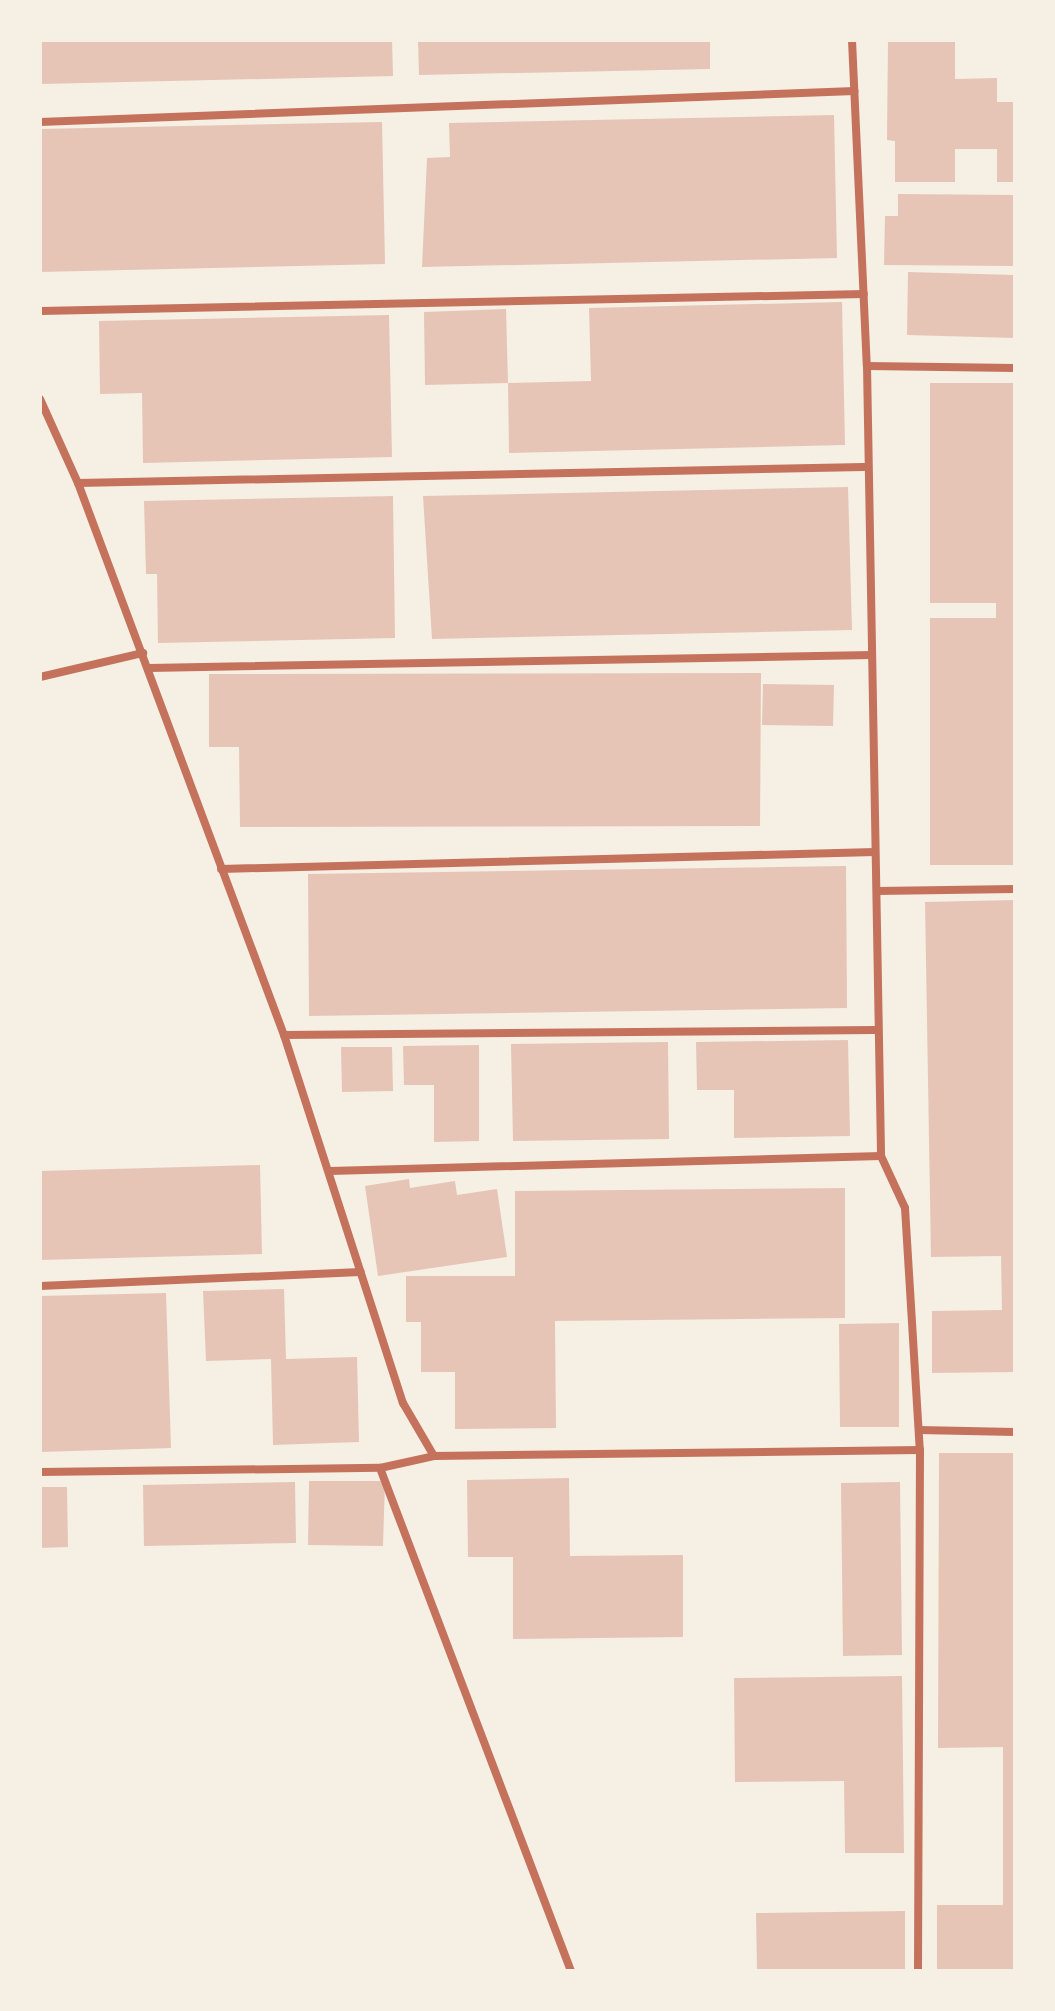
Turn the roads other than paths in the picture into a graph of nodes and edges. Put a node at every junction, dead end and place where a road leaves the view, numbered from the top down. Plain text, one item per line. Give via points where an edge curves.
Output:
1 (852, 40) edge
2 (854, 91) junction
3 (40, 122) edge
4 (864, 294) junction
5 (40, 311) edge
6 (867, 366) junction
7 (1015, 368) edge
8 (40, 399) edge
9 (864, 467) junction
10 (78, 483) junction
11 (143, 653) junction
12 (872, 655) junction
13 (149, 668) junction
14 (44, 676) edge
15 (875, 852) junction
16 (221, 869) junction
17 (1015, 889) edge
18 (877, 891) junction
19 (875, 1030) junction
20 (284, 1035) junction
21 (881, 1156) junction
22 (330, 1171) junction
23 (357, 1273) junction
24 (40, 1286) edge
25 (919, 1430) junction
26 (1015, 1432) edge
27 (920, 1450) junction
28 (434, 1456) junction
29 (384, 1466) junction
30 (40, 1472) edge
31 (571, 1971) edge
32 (918, 1971) edge

1 - 2 street
2 - 3 street
2 - 4 street
4 - 5 street
4 - 6 street
6 - 7 street
6 - 9 street
8 - 10 street
9 - 10 street
9 - 12 street
10 - 11 street
11 - 13 street
11 - 14 street
12 - 13 street
12 - 15 street
13 - 16 street
15 - 16 street
15 - 18 street
16 - 20 street
17 - 18 street
18 - 19 street
19 - 20 street
19 - 21 street
20 - 22 street
21 - 22 street
21 - 25 street via 905,1208
22 - 23 street
23 - 24 street via 319,1280
23 - 28 street via 403,1403
25 - 26 street
25 - 27 street
27 - 28 street
27 - 32 street
28 - 29 street
29 - 30 street
29 - 31 street

